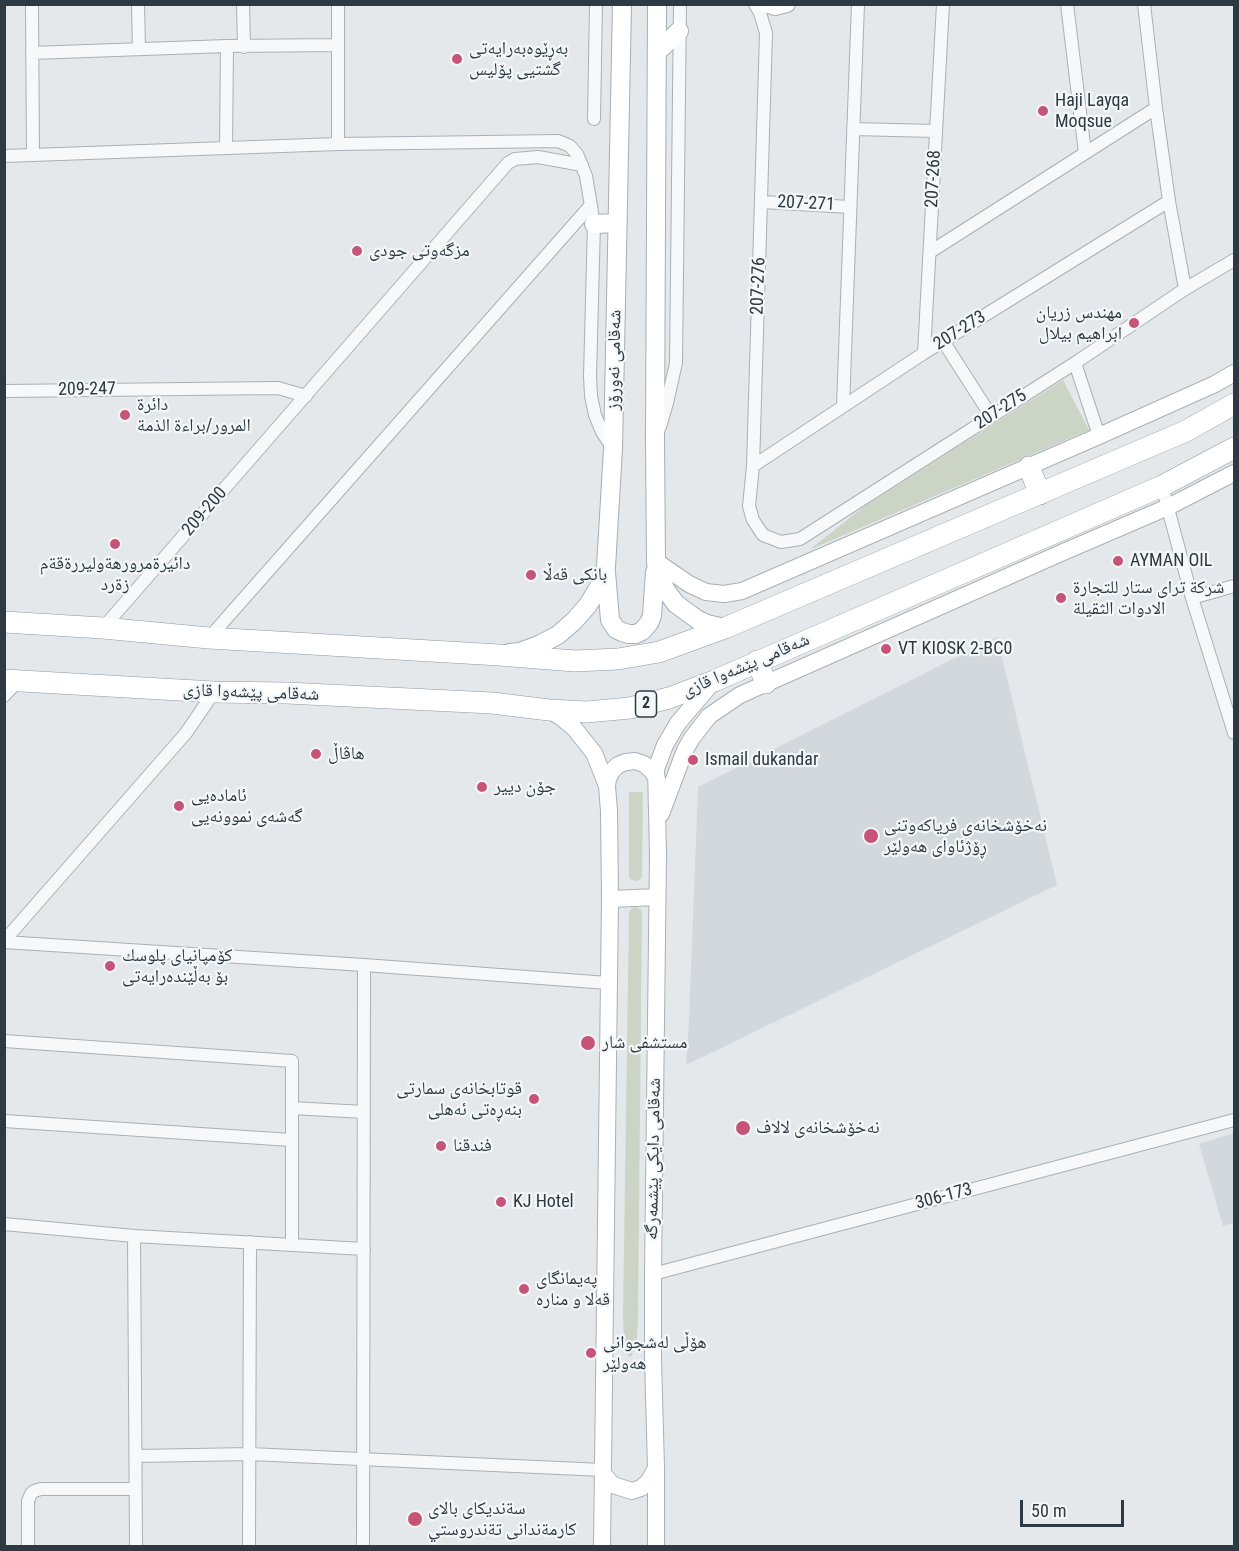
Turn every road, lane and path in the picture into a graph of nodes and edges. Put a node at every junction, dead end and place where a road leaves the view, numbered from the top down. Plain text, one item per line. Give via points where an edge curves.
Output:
1 (32, 4) edge
2 (138, 4) edge
3 (243, 4) edge
4 (338, 4) edge
5 (596, 4) edge
6 (622, 4) edge
7 (657, 4) edge
8 (680, 4) edge
9 (755, 4) edge
10 (766, 4) edge
11 (787, 4) edge
12 (858, 4) edge
13 (943, 4) edge
14 (1067, 4) edge
15 (1144, 4) edge
16 (679, 31) junction
17 (338, 45) junction
18 (227, 46) junction
19 (244, 47) junction
20 (139, 49) junction
21 (657, 52) junction
22 (32, 53) junction
23 (1156, 108) junction
24 (594, 119) dead end
25 (853, 129) junction
26 (936, 131) junction
27 (338, 144) junction
28 (226, 148) junction
29 (1085, 153) junction
30 (33, 154) junction
31 (4, 156) edge
32 (582, 165) junction
33 (1169, 201) junction
34 (762, 202) junction
35 (591, 205) junction
36 (850, 207) junction
37 (618, 223) junction
38 (594, 224) junction
39 (930, 252) junction
40 (1234, 260) edge
41 (1185, 289) junction
42 (943, 341) junction
43 (924, 353) junction
44 (1075, 363) junction
45 (1234, 373) edge
46 (4, 391) edge
47 (306, 396) junction
48 (1234, 404) edge
49 (843, 406) junction
50 (991, 416) junction
51 (1100, 436) junction
52 (655, 439) junction
53 (1234, 448) edge
54 (613, 449) junction
55 (753, 466) junction
56 (1029, 467) junction
57 (1234, 473) edge
58 (1162, 486) junction
59 (1040, 494) junction
60 (1168, 507) junction
61 (763, 535) joint
62 (656, 562) junction
63 (606, 567) junction
64 (1234, 586) edge
65 (1192, 598) junction
66 (4, 622) edge
67 (103, 628) junction
68 (725, 628) junction
69 (209, 638) junction
70 (499, 655) junction
71 (757, 661) junction
72 (714, 681) junction
73 (766, 683) junction
74 (9, 686) edge
75 (214, 692) junction
76 (549, 710) junction
77 (1234, 732) edge
78 (657, 779) junction
79 (608, 786) junction
80 (658, 823) junction
81 (657, 897) junction
82 (610, 899) junction
83 (4, 941) edge
84 (364, 965) junction
85 (608, 983) junction
86 (4, 1041) edge
87 (292, 1108) junction
88 (364, 1112) junction
89 (1234, 1120) edge
90 (4, 1121) edge
91 (291, 1140) junction
92 (4, 1224) edge
93 (134, 1236) junction
94 (250, 1242) junction
95 (292, 1245) junction
96 (364, 1250) junction
97 (653, 1274) junction
98 (250, 1454) junction
99 (135, 1456) junction
100 (363, 1459) junction
101 (656, 1468) junction
102 (603, 1472) junction
103 (135, 1489) junction
104 (28, 1546) edge
105 (136, 1546) edge
106 (249, 1546) edge
107 (363, 1546) edge
108 (602, 1546) edge
109 (656, 1546) edge

1 - 22 street
2 - 20 street
3 - 19 street
4 - 17 street
5 - 24 street
6 - 37 main road, شەقامی نەورۆز
7 - 21 main road
8 - 16 street
9 - 34 street, 207-276 via 766,33
10 - 11 street
12 - 25 street
13 - 26 street, 207-268
14 - 29 street
15 - 23 street
16 - 21 main road
16 - 52 street via 676,363
17 - 19 street
17 - 27 street
18 - 19 street
18 - 20 street
18 - 28 street
20 - 22 street
21 - 52 main road
22 - 30 street
23 - 29 street
23 - 33 street
25 - 26 street
25 - 36 street
26 - 39 street, 207-268
27 - 28 street
27 - 32 street via 558,141 570,146
28 - 30 street
29 - 39 street
30 - 31 street
32 - 35 street
32 - 47 street, 209-200 via 538,157 515,159 508,164
33 - 41 street
33 - 42 street, 207-273
34 - 36 street, 207-271
34 - 55 street, 207-276
35 - 38 street
35 - 69 street
36 - 49 street
37 - 38 main road
37 - 54 main road, شەقامی نەورۆز
38 - 54 street via 591,396 602,432
39 - 43 street, 207-268
40 - 41 street, 207-275
41 - 44 street, 207-275
42 - 43 street, 207-273
42 - 50 street
43 - 49 street, 207-273
44 - 50 street, 207-275
44 - 51 street
45 - 51 street
46 - 47 street, 209-247 via 278,388
47 - 67 street, 209-200
48 - 59 highway via 1186,431
49 - 55 street, 207-273
50 - 61 street, 207-275 via 800,539 781,542
51 - 56 street
52 - 62 main road
53 - 58 highway, شەقامی پێشەوا قازی / 2
54 - 63 main road, شەقامی نەورۆز
55 - 61 street, 207-276 via 750,506
56 - 59 highway
56 - 62 street via 742,591 706,592
57 - 60 street
58 - 60 street
58 - 71 highway, شەقامی پێشەوا قازی / 2
59 - 68 highway
60 - 65 street
60 - 73 street
62 - 63 main road via 651,620 642,631 632,634 619,631 610,620
62 - 68 main road via 665,589 676,604 698,620
63 - 70 main road, شەقامی نەورۆز via 588,605 558,635 520,652
64 - 65 street
65 - 77 street
66 - 67 highway
67 - 69 highway
68 - 70 highway via 659,652 618,659 575,661
69 - 70 highway
71 - 72 highway, شەقامی پێشەوا قازی / 2
71 - 73 highway
72 - 76 highway, شەقامی پێشەوا قازی / 2 via 630,708
72 - 78 street, شەقامی دایکی پێشمەرگە via 670,734 656,769
73 - 80 street via 726,704 699,727 685,750
74 - 75 highway, شەقامی پێشەوا قازی / 2
75 - 76 highway, شەقامی پێشەوا قازی / 2 via 492,703
75 - 83 street via 186,733
76 - 79 street via 585,740
78 - 79 street via 644,764 627,762 612,771
78 - 80 street, شەقامی دایکی پێشمەرگە
79 - 82 street
80 - 81 street, شەقامی دایکی پێشمەرگە
81 - 82 street
81 - 97 street, شەقامی دایکی پێشمەرگە
82 - 85 street
83 - 84 street
84 - 85 street
84 - 88 street
85 - 102 street
86 - 87 street via 291,1061
87 - 88 street
87 - 91 street
88 - 96 street
89 - 97 street, 306-173
90 - 91 street
91 - 95 street
92 - 93 street
93 - 94 street
93 - 99 street
94 - 95 street
94 - 98 street
95 - 96 street
96 - 100 street
97 - 101 street, شەقامی دایکی پێشمەرگە
98 - 99 street
98 - 100 street
98 - 106 street
99 - 103 street
100 - 102 street
100 - 107 street
101 - 102 street via 649,1481 632,1491 613,1485
101 - 109 street, شەقامی دایکی پێشمەرگە
102 - 108 street
103 - 104 street via 34,1491 28,1502
103 - 105 street

